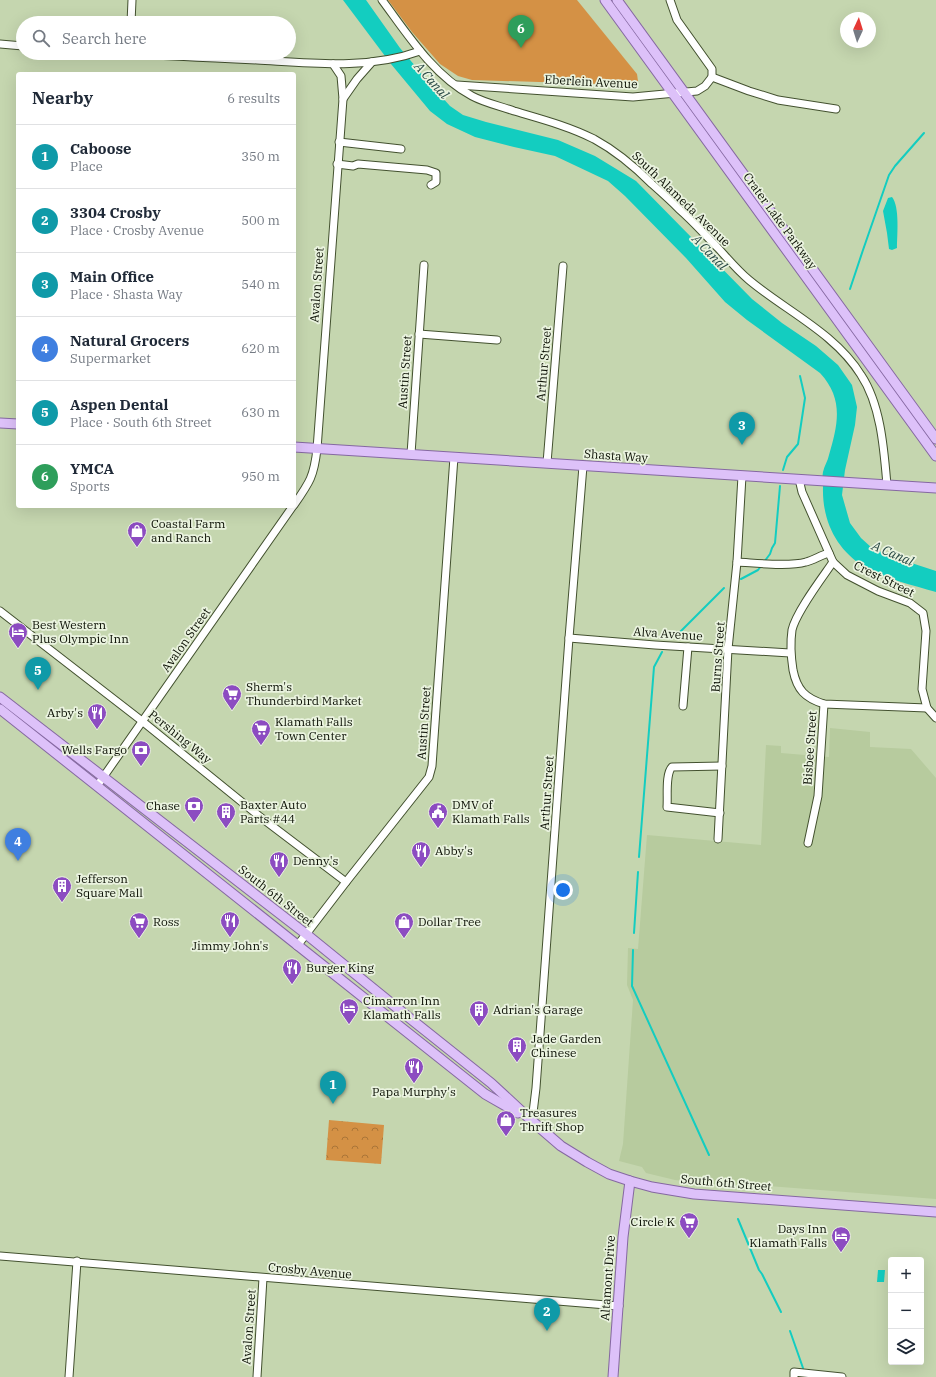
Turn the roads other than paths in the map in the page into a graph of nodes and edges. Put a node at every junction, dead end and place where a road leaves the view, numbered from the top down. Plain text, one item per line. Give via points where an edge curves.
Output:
1 (132, 0) edge
2 (382, 0) edge
3 (605, 0) edge
4 (617, 0) edge
5 (670, 0) edge
6 (131, 16) edge
7 (0, 44) edge
8 (16, 45) edge
9 (420, 51) junction
10 (259, 60) edge
11 (372, 62) junction
12 (334, 64) junction
13 (712, 77) junction
14 (454, 84) junction
15 (684, 92) junction
16 (672, 93) junction
17 (342, 99) junction
18 (836, 109) dead end
19 (339, 142) junction
20 (401, 148) dead end
21 (337, 164) junction
22 (431, 185) dead end
23 (424, 264) dead end
24 (563, 266) dead end
25 (419, 334) junction
26 (498, 340) dead end
27 (0, 423) edge
28 (16, 424) edge
29 (936, 439) edge
30 (296, 447) edge
31 (317, 449) junction
32 (411, 454) junction
33 (936, 456) edge
34 (454, 457) junction
35 (547, 463) junction
36 (584, 466) junction
37 (742, 476) junction
38 (799, 479) junction
39 (887, 485) junction
40 (936, 488) edge
41 (296, 502) edge
42 (292, 508) edge
43 (829, 553) junction
44 (736, 562) junction
45 (833, 562) junction
46 (0, 611) edge
47 (569, 638) junction
48 (688, 647) junction
49 (728, 649) junction
50 (790, 653) junction
51 (0, 697) edge
52 (824, 704) junction
53 (683, 706) dead end
54 (927, 708) junction
55 (0, 709) edge
56 (936, 718) edge
57 (142, 721) junction
58 (722, 766) junction
59 (103, 776) junction
60 (97, 786) junction
61 (720, 812) junction
62 (718, 839) dead end
63 (808, 843) dead end
64 (346, 882) junction
65 (306, 934) junction
66 (297, 946) junction
67 (532, 1121) junction
68 (630, 1181) junction
69 (936, 1212) edge
70 (0, 1256) edge
71 (76, 1261) junction
72 (263, 1278) junction
73 (618, 1306) junction
74 (794, 1375) edge
75 (69, 1377) edge
76 (257, 1377) edge
77 (613, 1377) edge
78 (842, 1377) edge

1 - 6 street
2 - 9 street, South Alameda Avenue
3 - 16 main road, Crater Lake Parkway
4 - 15 main road, Crater Lake Parkway
5 - 13 street via 677,20 712,69
7 - 8 street
9 - 11 street
9 - 14 street, South Alameda Avenue
10 - 12 street
11 - 12 street
11 - 17 street
12 - 17 street, Avalon Street via 341,76
13 - 15 street, Eberlein Avenue via 697,91
13 - 18 street via 778,100
14 - 16 street, Eberlein Avenue via 633,96
14 - 39 street, South Alameda Avenue via 473,97 563,125 617,153 680,209 748,279 833,342 862,375 872,397 884,452
15 - 16 street, Eberlein Avenue
15 - 29 main road, Crater Lake Parkway
16 - 33 main road, Crater Lake Parkway
17 - 19 street, Avalon Street
19 - 20 street
19 - 21 street, Avalon Street
21 - 22 street via 427,170 436,173 436,182
21 - 31 street, Avalon Street
23 - 25 street, Austin Street
24 - 35 street, Arthur Street
25 - 26 street
25 - 32 street, Austin Street
27 - 28 main road
30 - 31 main road, Shasta Way
31 - 32 main road, Shasta Way
31 - 41 street, Avalon Street via 309,484
32 - 34 main road, Shasta Way
34 - 35 main road, Shasta Way
34 - 64 street, Austin Street via 432,766 429,777
35 - 36 main road, Shasta Way
36 - 37 main road, Shasta Way
36 - 47 street, Arthur Street
37 - 38 main road, Shasta Way
37 - 44 street, Burns Street
38 - 39 main road, Shasta Way
38 - 43 street, Crest Street via 802,492
39 - 40 main road, Shasta Way
42 - 57 street, Avalon Street
43 - 44 street via 806,562 792,564
43 - 45 street, Crest Street
44 - 49 street, Burns Street
45 - 50 street, Bisbee Street via 803,606 792,629
45 - 54 street, Crest Street via 847,575 878,591 910,603 923,613 926,631 922,688
46 - 57 street, Pershing Way
47 - 48 street, Alva Avenue
47 - 67 street, Arthur Street
48 - 49 street, Alva Avenue
48 - 53 street
49 - 50 street, Alva Avenue
49 - 58 street, Burns Street
50 - 52 street, Bisbee Street via 794,676 803,694
51 - 59 main road, South 6th Street
52 - 54 street
52 - 63 street, Bisbee Street via 818,796
54 - 56 street, Crest Street
55 - 60 main road, South 6th Street
57 - 59 street, Avalon Street
57 - 64 street, Pershing Way via 259,816
58 - 61 street, Burns Street
58 - 61 street via 672,767 668,776 667,807
59 - 60 street, Avalon Street
59 - 65 main road, South 6th Street
60 - 66 main road, South 6th Street
61 - 62 street, Burns Street
64 - 65 street, Austin Street
65 - 66 street, Austin Street
65 - 67 main road, South 6th Street via 491,1083
66 - 67 main road, South 6th Street via 485,1094
67 - 68 main road, South 6th Street via 561,1146 587,1162 609,1174
68 - 69 main road, South 6th Street via 694,1194
68 - 73 main road, Altamont Drive
70 - 71 street, Crosby Avenue
71 - 72 street, Crosby Avenue
71 - 75 street
72 - 73 street, Crosby Avenue
72 - 76 street, Avalon Street
73 - 77 main road, Altamont Drive
74 - 78 street

